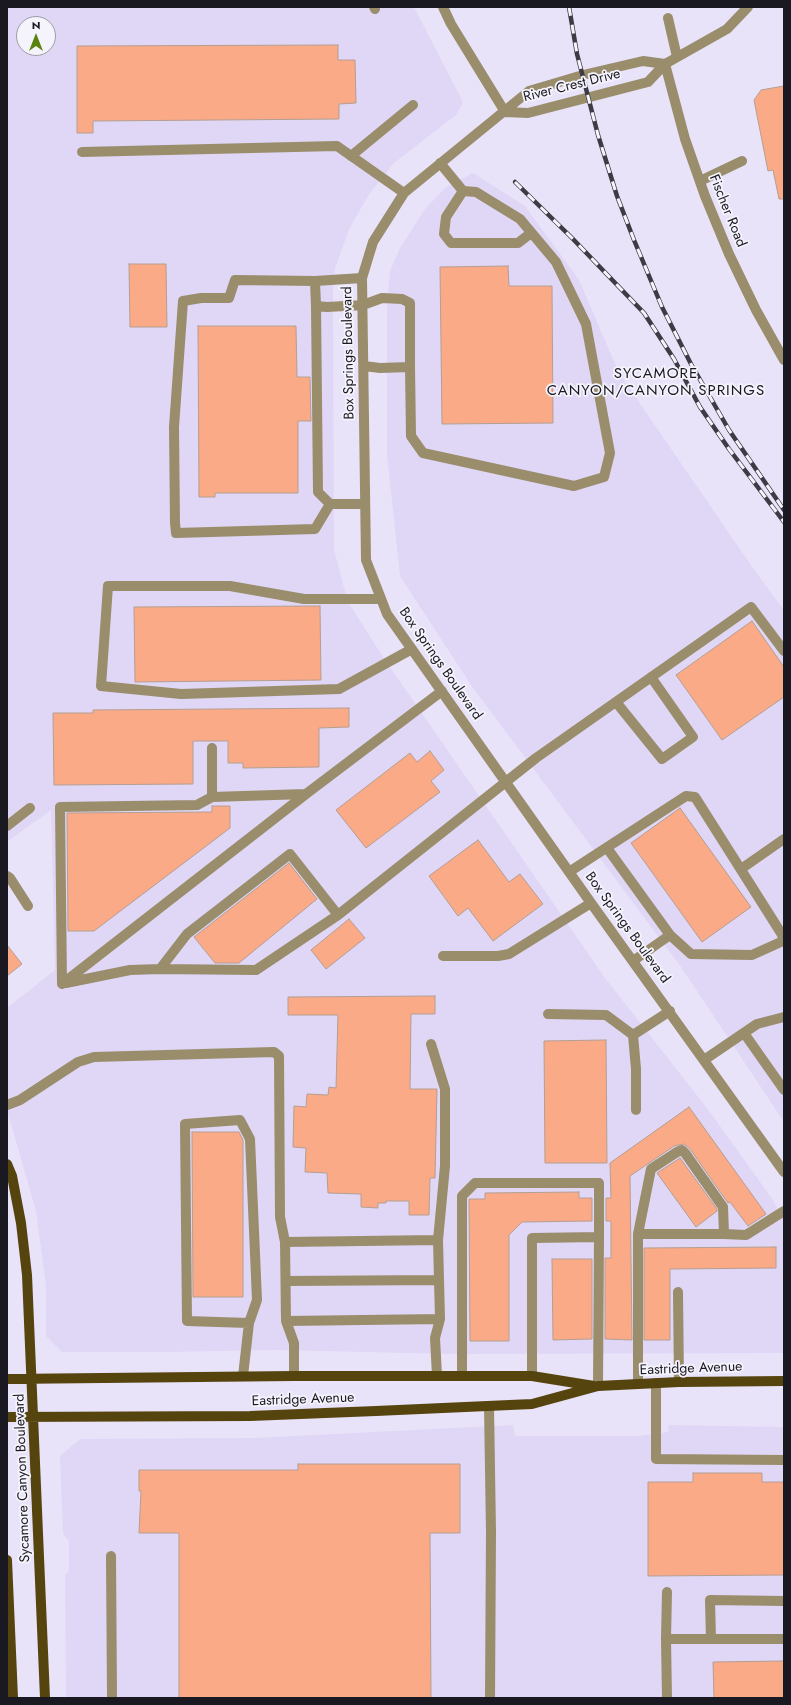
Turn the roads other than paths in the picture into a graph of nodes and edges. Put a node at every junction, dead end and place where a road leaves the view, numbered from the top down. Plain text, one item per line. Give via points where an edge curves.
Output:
1 (443, 7) edge
2 (748, 7) edge
3 (668, 18) dead end
4 (677, 57) junction
5 (665, 64) junction
6 (412, 105) dead end
7 (505, 112) junction
8 (82, 152) dead end
9 (351, 156) junction
10 (742, 161) dead end
11 (440, 163) junction
12 (700, 181) junction
13 (463, 191) junction
14 (404, 193) junction
15 (531, 233) junction
16 (362, 278) junction
17 (315, 281) junction
18 (363, 305) junction
19 (316, 306) junction
20 (783, 355) edge
21 (364, 366) junction
22 (410, 367) junction
23 (330, 504) junction
24 (365, 504) junction
25 (381, 599) junction
26 (412, 649) junction
27 (784, 651) edge
28 (651, 677) junction
29 (442, 691) junction
30 (616, 702) junction
31 (212, 748) dead end
32 (506, 783) junction
33 (306, 794) junction
34 (212, 797) junction
35 (30, 808) dead end
36 (7, 826) edge
37 (784, 838) edge
38 (607, 848) junction
39 (741, 869) junction
40 (569, 872) junction
41 (7, 876) edge
42 (591, 903) junction
43 (28, 906) dead end
44 (338, 914) junction
45 (670, 935) junction
46 (784, 941) edge
47 (443, 956) dead end
48 (634, 960) junction
49 (160, 969) junction
50 (62, 984) junction
51 (670, 1011) junction
52 (548, 1014) dead end
53 (784, 1017) edge
54 (744, 1033) junction
55 (633, 1035) junction
56 (431, 1044) dead end
57 (704, 1060) junction
58 (784, 1090) edge
59 (7, 1105) edge
60 (636, 1110) dead end
61 (7, 1164) edge
62 (783, 1168) edge
63 (784, 1212) edge
64 (638, 1234) junction
65 (724, 1234) junction
66 (599, 1236) junction
67 (438, 1240) junction
68 (285, 1242) junction
69 (439, 1280) junction
70 (286, 1281) junction
71 (678, 1292) dead end
72 (440, 1319) junction
73 (286, 1321) junction
74 (249, 1323) junction
75 (243, 1376) junction
76 (294, 1376) junction
77 (437, 1376) junction
78 (462, 1376) junction
79 (532, 1376) junction
80 (7, 1379) edge
81 (33, 1379) junction
82 (784, 1381) edge
83 (680, 1382) junction
84 (656, 1383) junction
85 (638, 1384) junction
86 (598, 1386) junction
87 (489, 1406) junction
88 (7, 1417) edge
89 (34, 1417) junction
90 (784, 1460) edge
91 (111, 1556) dead end
92 (7, 1560) edge
93 (667, 1592) dead end
94 (784, 1601) edge
95 (666, 1639) junction
96 (711, 1639) junction
97 (784, 1639) edge
98 (9, 1646) edge
99 (12, 1698) edge
100 (45, 1698) edge
101 (112, 1698) edge
102 (490, 1698) edge
103 (667, 1698) edge

1 - 7 street
2 - 4 street, River Crest Drive via 728,29
3 - 4 street
4 - 5 street, River Crest Drive
5 - 7 street, River Crest Drive via 648,82 528,113
5 - 7 street, River Crest Drive via 643,61 582,75 529,91
5 - 12 street, Fischer Road via 685,139
6 - 9 street
7 - 11 street, Box Springs Boulevard
8 - 9 street via 337,146
9 - 14 street
10 - 12 street
11 - 13 street
11 - 14 street, Box Springs Boulevard
12 - 20 street, Fischer Road via 729,254 756,310
13 - 15 street via 476,192 520,219
13 - 15 street via 446,217 444,234 450,243 518,243
14 - 16 street, Box Springs Boulevard via 373,242
15 - 22 street via 556,262 586,324 610,453 604,478 574,486 423,454 411,436
16 - 17 street
16 - 18 street, Box Springs Boulevard
17 - 19 street
17 - 23 street via 235,280 229,298 183,301 174,427 176,533 315,529
18 - 19 street
18 - 21 street, Box Springs Boulevard
18 - 22 street via 382,298 402,299 410,303
19 - 23 street via 318,492
21 - 22 street
21 - 24 street, Box Springs Boulevard
23 - 24 street
24 - 25 street, Box Springs Boulevard via 366,560
25 - 26 street, Box Springs Boulevard
25 - 26 street via 304,599 230,586 108,586 101,686 181,694 340,688
26 - 29 street, Box Springs Boulevard
27 - 28 street via 751,607
28 - 30 street
28 - 30 street via 693,737 662,760
29 - 32 street, Box Springs Boulevard
29 - 33 street
30 - 32 street via 536,758
31 - 34 street
32 - 40 street, Box Springs Boulevard
32 - 44 street
33 - 34 street
33 - 50 street
34 - 50 street via 197,805 60,807
35 - 36 street
37 - 39 street
38 - 39 street via 686,796 691,796 695,797
38 - 40 street
38 - 45 street
39 - 46 street via 784,937
40 - 42 street, Box Springs Boulevard
41 - 43 street
42 - 47 street via 509,954
42 - 48 street, Box Springs Boulevard
44 - 49 street via 256,970
44 - 49 street via 290,854 186,934
45 - 46 street via 694,954 752,955
45 - 48 street
48 - 51 street, Box Springs Boulevard
49 - 50 street via 130,970
51 - 55 street
51 - 57 street, Box Springs Boulevard
52 - 55 street via 606,1015
53 - 54 street via 757,1024
54 - 57 street
54 - 58 street
55 - 60 street
56 - 67 street via 445,1089 445,1166
57 - 62 street, Box Springs Boulevard
59 - 68 street via 20,1100 78,1062 94,1057 274,1052 279,1056 280,1217
61 - 81 main road, Sycamore Canyon Boulevard via 12,1176 21,1222
63 - 65 street via 746,1234
64 - 65 street
64 - 65 street via 652,1169 682,1150 723,1206
64 - 85 street
66 - 78 street via 599,1183 475,1183 462,1196
66 - 79 street via 532,1238
66 - 86 street
67 - 68 street
67 - 69 street
68 - 70 street
69 - 70 street
69 - 72 street
70 - 73 street
71 - 83 street
72 - 73 street
72 - 77 street via 435,1338
73 - 76 street via 294,1343
74 - 74 street via 257,1300 250,1139 240,1120 185,1124 187,1321
74 - 75 street
75 - 76 main road, Eastridge Avenue
75 - 81 main road, Eastridge Avenue
76 - 77 main road, Eastridge Avenue
77 - 78 main road, Eastridge Avenue
78 - 79 main road, Eastridge Avenue
79 - 86 main road, Eastridge Avenue
80 - 81 main road, Eastridge Avenue
81 - 89 main road, Sycamore Canyon Boulevard
82 - 83 main road, Eastridge Avenue
83 - 84 main road, Eastridge Avenue
84 - 85 main road, Eastridge Avenue
84 - 90 street via 656,1459
85 - 86 main road, Eastridge Avenue
86 - 87 main road, Eastridge Avenue via 532,1404
87 - 89 main road, Eastridge Avenue via 250,1416
87 - 102 street
88 - 89 main road, Eastridge Avenue
89 - 100 main road, Sycamore Canyon Boulevard
91 - 101 street
92 - 98 main road, Sycamore Canyon Boulevard
93 - 95 street
94 - 96 street via 710,1600
95 - 96 street
95 - 103 street
96 - 97 street
98 - 99 main road, Sycamore Canyon Boulevard

